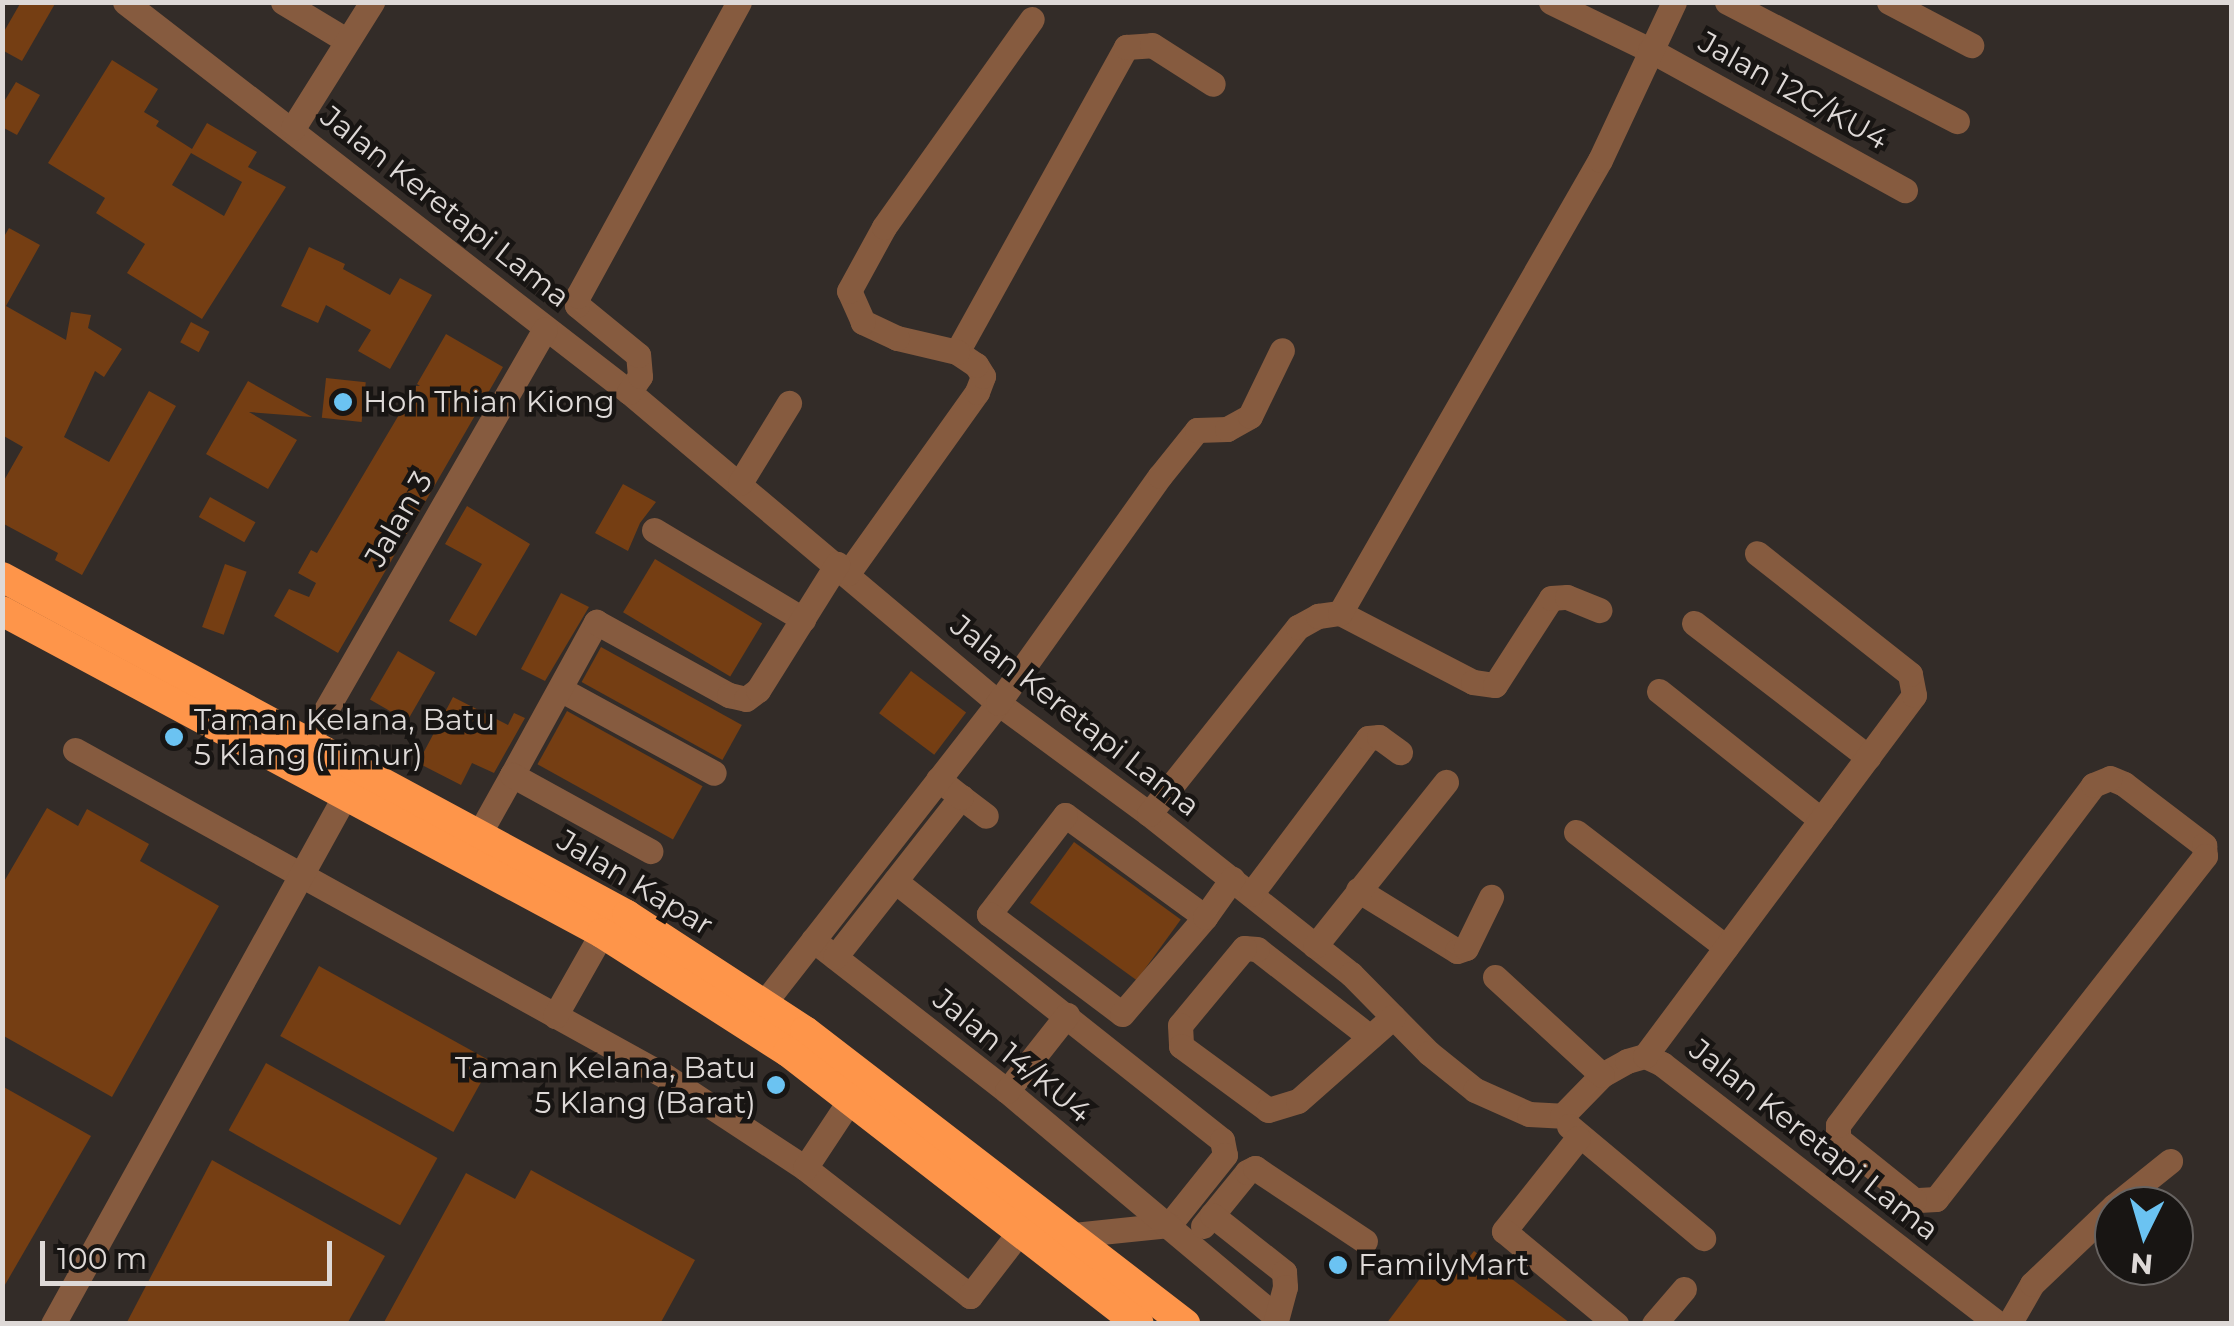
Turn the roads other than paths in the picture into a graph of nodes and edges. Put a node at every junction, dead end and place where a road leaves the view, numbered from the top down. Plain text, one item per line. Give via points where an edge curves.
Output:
1 (125, 2) edge
2 (283, 2) edge
3 (372, 2) edge
4 (739, 2) edge
5 (1551, 2) edge
6 (1674, 2) edge
7 (1727, 2) edge
8 (1889, 2) edge
9 (1032, 18) dead end
10 (346, 40) junction
11 (1970, 45) dead end
12 (1650, 50) junction
13 (1213, 84) dead end
14 (1958, 121) dead end
15 (294, 128) junction
16 (1905, 190) dead end
17 (577, 305) junction
18 (550, 333) junction
19 (1282, 350) dead end
20 (956, 352) junction
21 (629, 392) junction
22 (788, 403) dead end
23 (740, 483) junction
24 (654, 530) dead end
25 (1756, 553) dead end
26 (843, 569) junction
27 (2, 577) edge
28 (1598, 610) dead end
29 (2, 611) edge
30 (1340, 614) junction
31 (803, 619) junction
32 (1694, 623) dead end
33 (560, 689) junction
34 (1659, 692) dead end
35 (998, 703) junction
36 (308, 741) junction
37 (75, 750) dead end
38 (1400, 752) dead end
39 (1868, 757) junction
40 (714, 773) dead end
41 (512, 775) junction
42 (938, 779) junction
43 (1446, 782) dead end
44 (347, 792) junction
45 (961, 797) junction
46 (1149, 814) junction
47 (986, 816) dead end
48 (1821, 820) junction
49 (1576, 832) dead end
50 (480, 834) junction
51 (650, 850) dead end
52 (300, 877) junction
53 (895, 882) junction
54 (1242, 886) junction
55 (1358, 890) junction
56 (1491, 897) dead end
57 (1204, 917) junction
58 (602, 933) junction
59 (812, 940) junction
60 (1315, 946) junction
61 (1726, 947) junction
62 (835, 958) junction
63 (1495, 977) dead end
64 (764, 1003) junction
65 (1067, 1015) junction
66 (555, 1016) junction
67 (1393, 1017) junction
68 (1370, 1037) junction
69 (1644, 1056) junction
70 (1602, 1075) junction
71 (1008, 1091) junction
72 (850, 1100) junction
73 (1562, 1116) junction
74 (1578, 1138) junction
75 (2170, 1161) dead end
76 (805, 1168) junction
77 (2139, 1186) edge
78 (1914, 1200) junction
79 (1212, 1216) junction
80 (1169, 1225) junction
81 (2094, 1225) edge
82 (1021, 1230) junction
83 (1072, 1235) junction
84 (1703, 1238) dead end
85 (1889, 1238) junction
86 (1190, 1241) junction
87 (1365, 1241) dead end
88 (1684, 1289) dead end
89 (1275, 1320) edge
90 (54, 1324) edge
91 (1139, 1324) edge
92 (1185, 1324) edge
93 (1616, 1324) edge
94 (1654, 1324) edge
95 (1999, 1324) edge
96 (2010, 1324) edge

1 - 15 street, Jalan Keretapi Lama
2 - 10 street
3 - 10 street
4 - 17 street, Jalan 3
5 - 12 street, Jalan 12C/KU4
6 - 12 street
7 - 14 street
8 - 11 street
9 - 20 street via 894,212 848,291 863,322 896,338
10 - 15 street
12 - 16 street, Jalan 12C/KU4
12 - 30 street via 1590,176
13 - 20 street via 1152,45 1126,47
15 - 18 street, Jalan Keretapi Lama
17 - 18 street, Jalan 3
17 - 21 street via 638,355 640,376
18 - 21 street, Jalan Keretapi Lama
18 - 36 street, Jalan 3
19 - 35 street via 1250,416 1227,428 1197,430
20 - 26 street via 983,376 978,392
21 - 23 street, Jalan Keretapi Lama
22 - 23 street
23 - 26 street, Jalan Keretapi Lama
24 - 31 street
25 - 39 street via 1910,674 1914,695
26 - 31 street
26 - 35 street, Jalan Keretapi Lama
27 - 36 highway, Jalan Kapar
28 - 30 street via 1551,598 1495,685 1474,682
29 - 44 highway, Jalan Kapar
30 - 46 street via 1298,626
31 - 33 street via 746,699 596,622
32 - 39 street
33 - 40 street
33 - 41 street
34 - 48 street
35 - 42 street
35 - 46 street, Jalan Keretapi Lama
36 - 50 highway, Jalan Kapar
37 - 52 street
38 - 54 street via 1378,736 1368,738
39 - 48 street
41 - 50 street
41 - 51 street
42 - 45 street
42 - 59 street
43 - 55 street
44 - 52 street
44 - 58 highway, Jalan Kapar
45 - 47 street
45 - 53 street
46 - 54 street, Jalan Keretapi Lama
48 - 61 street
49 - 61 street
50 - 64 highway, Jalan Kapar via 627,914
52 - 66 street
52 - 90 street
53 - 62 street
53 - 65 street
54 - 57 street
54 - 60 street, Jalan Keretapi Lama
55 - 56 street via 1457,950 1466,948
55 - 60 street
57 - 57 street via 1122,1014 989,914 1066,815
58 - 66 street
58 - 72 highway, Jalan Kapar via 788,1052
59 - 62 street, Jalan 14/KU4
59 - 64 street
60 - 67 street, Jalan Keretapi Lama
61 - 69 street
62 - 71 street, Jalan 14/KU4
63 - 70 street
64 - 83 highway, Jalan Kapar
65 - 71 street
65 - 80 street via 1226,1148
66 - 76 street via 665,1076
67 - 68 street
67 - 73 street, Jalan Keretapi Lama via 1475,1090 1530,1114
68 - 68 street via 1298,1101 1268,1110 1180,1046 1180,1025 1244,948 1258,949
69 - 70 street, Jalan Keretapi Lama
69 - 85 street, Jalan Keretapi Lama
70 - 73 street, Jalan Keretapi Lama
71 - 80 street, Jalan 14/KU4
72 - 76 street
72 - 82 highway, Jalan Kapar
73 - 74 street
74 - 84 street
74 - 93 street via 1504,1230
75 - 77 street
76 - 82 street via 970,1296
78 - 78 street via 1838,1140 1838,1125 2093,785 2110,778 2124,784 2204,846 2205,856 1936,1199
78 - 85 street
79 - 86 street
79 - 87 street via 1255,1168
79 - 89 street via 1284,1272
80 - 83 street
80 - 86 street, Jalan 14/KU4
81 - 96 street via 2032,1284
82 - 91 highway, Jalan Kapar
83 - 92 highway, Jalan Kapar
85 - 95 street, Jalan Keretapi Lama
86 - 89 street, Jalan 14/KU4
88 - 94 street

